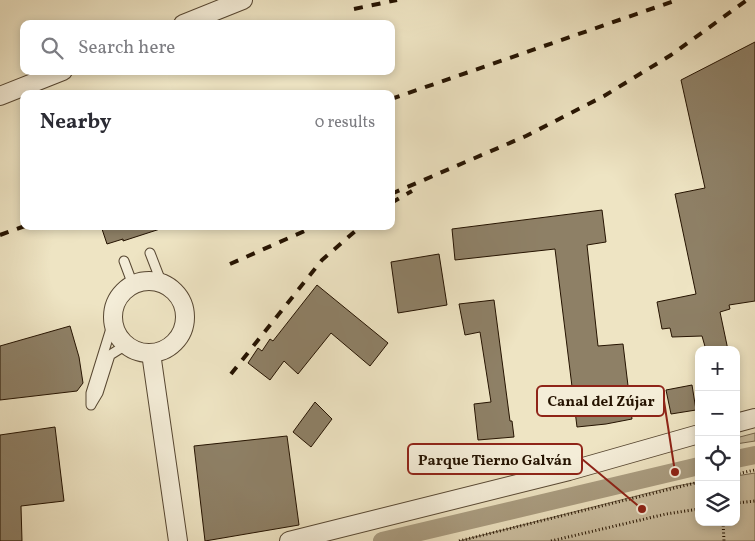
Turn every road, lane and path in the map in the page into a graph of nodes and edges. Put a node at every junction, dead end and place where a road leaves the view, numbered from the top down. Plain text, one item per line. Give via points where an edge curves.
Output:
1 (242, 0) edge
2 (193, 20) edge
3 (53, 75) edge
4 (0, 96) edge
5 (150, 253) dead end
6 (124, 261) dead end
7 (162, 284) junction
8 (133, 285) junction
9 (113, 322) junction
10 (126, 345) junction
11 (151, 353) junction
12 (755, 418) edge
13 (740, 423) edge
14 (695, 435) edge
15 (755, 470) edge
16 (740, 473) edge
17 (695, 483) edge
18 (755, 501) edge
19 (740, 503) edge
20 (695, 510) edge
21 (723, 526) edge
22 (178, 541) edge
23 (289, 541) edge
24 (459, 541) edge
25 (551, 541) edge
26 (724, 541) edge

1 - 2 street
3 - 4 street
5 - 7 lane
6 - 8 lane
7 - 8 street via 154,281
7 - 11 street via 177,294 184,305 185,319 175,342 164,350
8 - 9 street via 119,296
9 - 10 street
9 - 10 lane via 91,393 91,405 110,355
10 - 11 street
11 - 22 street
12 - 13 street
14 - 23 street via 569,471
15 - 16 path
17 - 24 path
18 - 19 path
20 - 25 path
21 - 26 path

